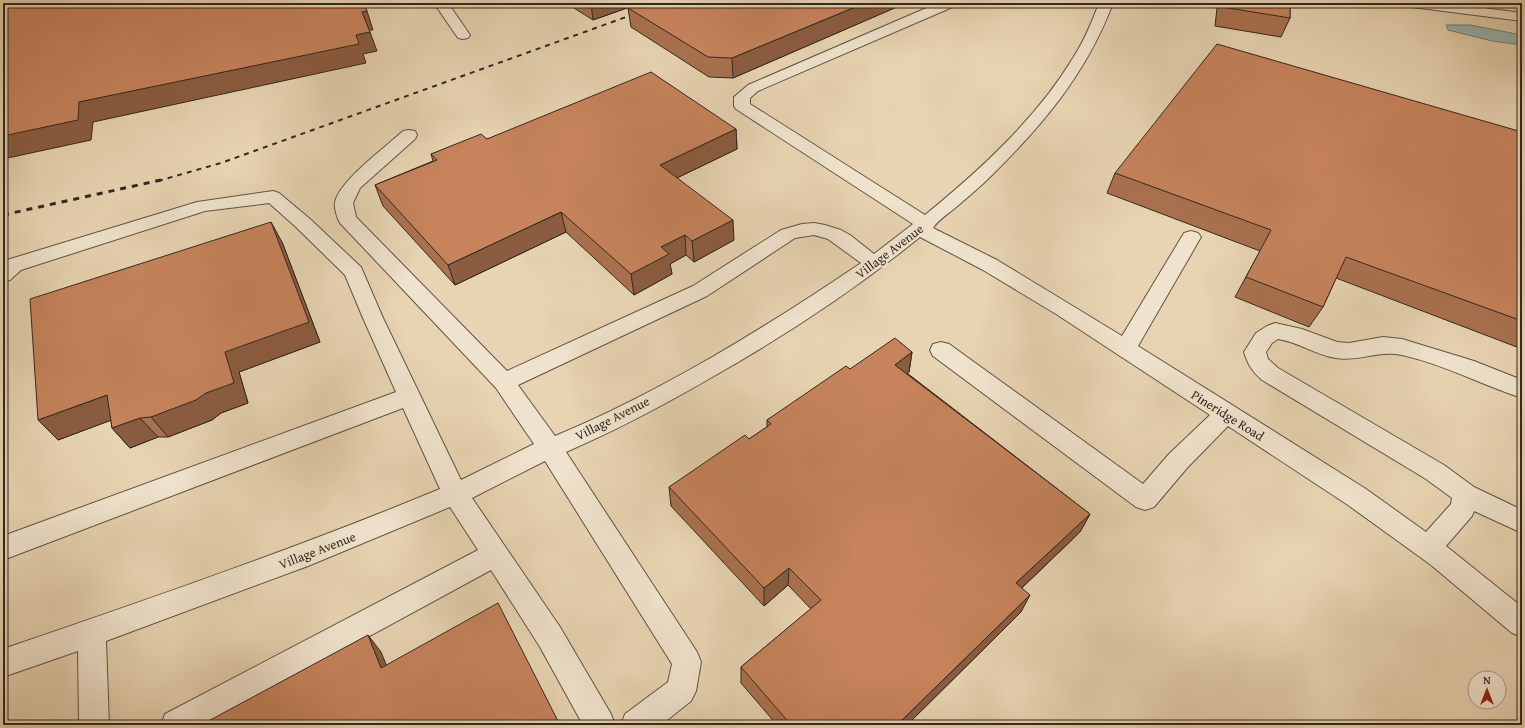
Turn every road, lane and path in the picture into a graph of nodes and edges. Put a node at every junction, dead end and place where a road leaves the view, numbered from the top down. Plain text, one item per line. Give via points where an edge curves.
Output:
1 (442, 3) edge
2 (950, 3) edge
3 (1106, 3) edge
4 (1412, 3) edge
5 (1522, 17) edge
6 (463, 35) dead end
7 (409, 135) dead end
8 (923, 226) junction
9 (1191, 238) dead end
10 (873, 263) junction
11 (3, 276) edge
12 (941, 350) dead end
13 (1125, 350) junction
14 (504, 382) junction
15 (1522, 389) edge
16 (409, 396) junction
17 (1226, 414) junction
18 (550, 448) junction
19 (455, 493) junction
20 (1465, 494) junction
21 (1522, 522) edge
22 (3, 548) edge
23 (1428, 548) junction
24 (495, 554) junction
25 (1522, 624) edge
26 (92, 633) junction
27 (3, 663) edge
28 (94, 725) edge
29 (176, 725) edge
30 (600, 725) edge
31 (636, 725) edge

1 - 6 street
2 - 8 street, Pineridge Road via 753,88 742,97 742,106
3 - 8 street, Village Avenue via 1086,48 1054,96 1021,136 981,177
4 - 5 street
7 - 14 street via 352,186 344,204 347,219
8 - 10 street, Village Avenue
8 - 13 street, Pineridge Road via 1064,309
9 - 13 street
10 - 14 street via 832,232 819,228 802,229 788,234 700,291
10 - 18 street, Village Avenue via 784,324 702,372 591,430
11 - 16 street via 14,265 203,206 273,197 354,272
12 - 17 street via 1145,499 1178,461
13 - 17 street, Pineridge Road
14 - 18 street
15 - 20 street via 1466,367 1402,347 1383,345 1349,351 1335,350 1294,334 1275,331 1264,338 1254,352 1258,363 1270,374 1435,472
16 - 19 street
16 - 22 street
17 - 23 street, Pineridge Road via 1357,497
18 - 19 street, Village Avenue
18 - 31 street via 688,662 681,691
19 - 24 street
19 - 26 street, Village Avenue via 324,548
20 - 21 street
20 - 23 street via 1463,508
23 - 25 street, Pineridge Road
24 - 29 street
24 - 30 street via 550,637
26 - 27 street, Village Avenue
26 - 28 street

